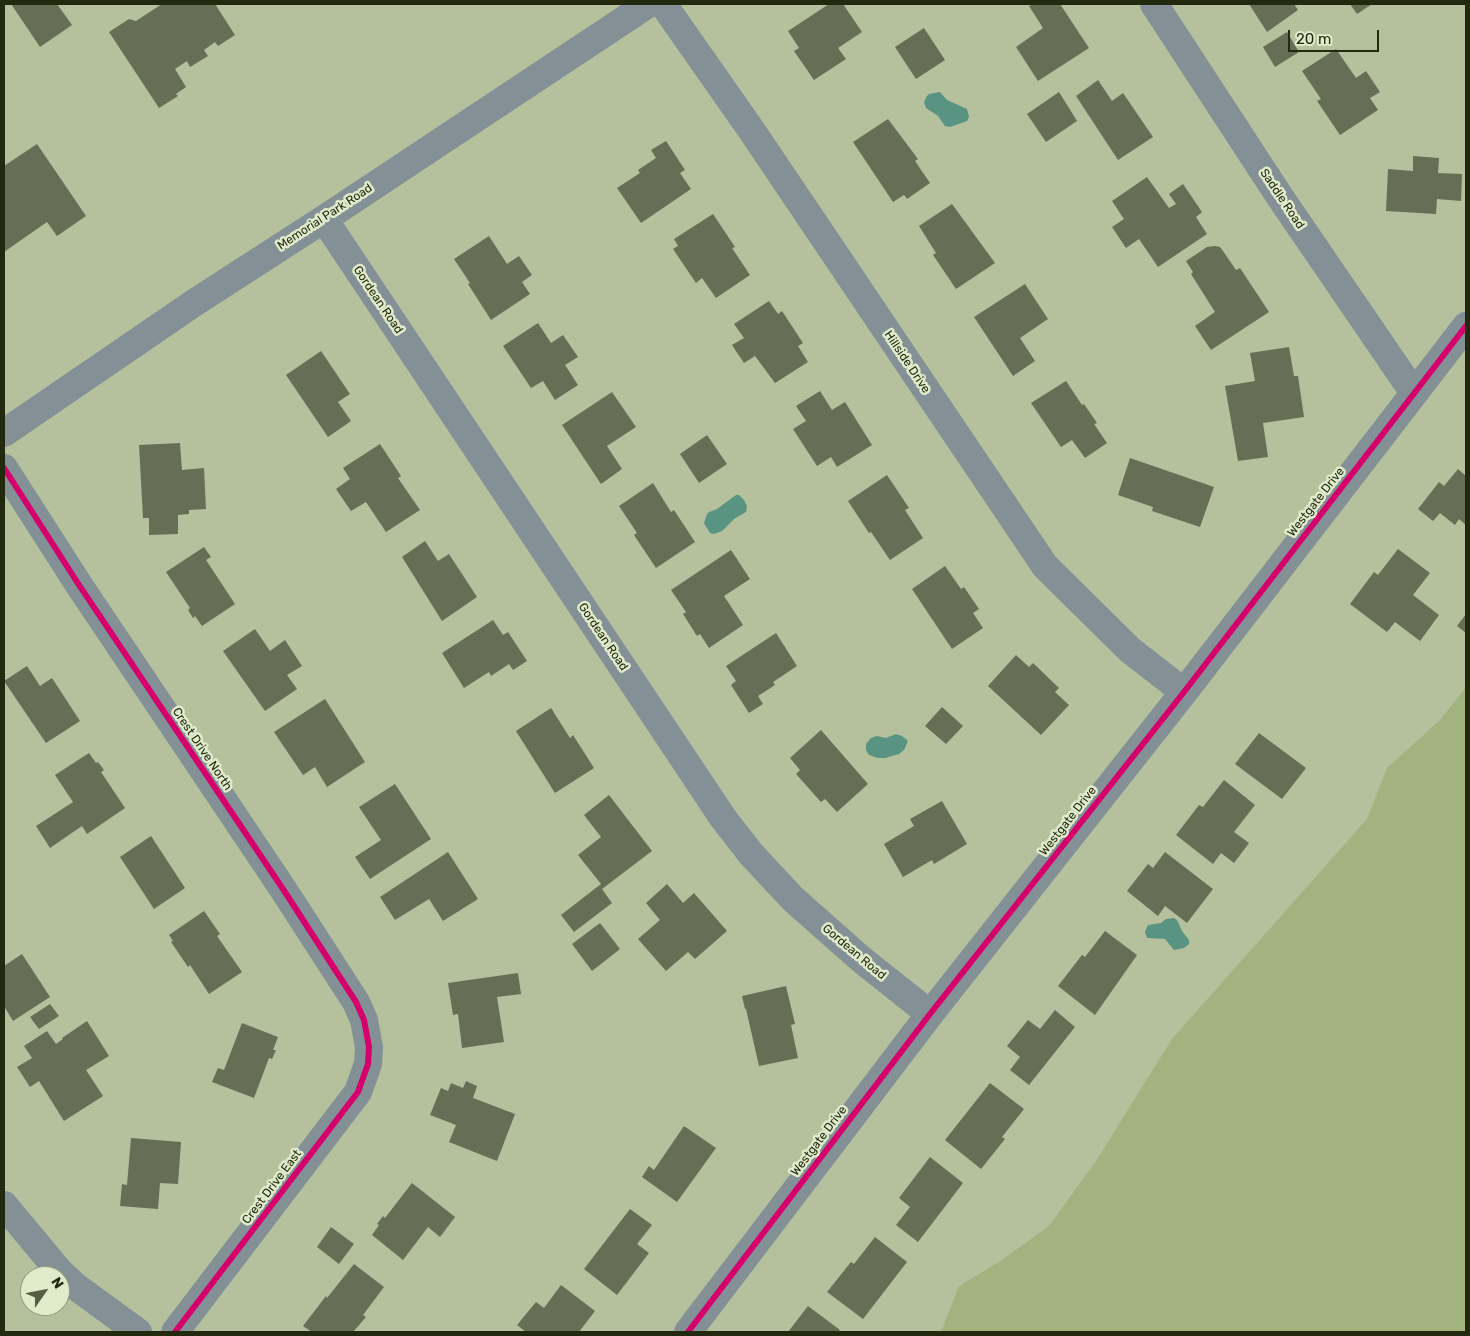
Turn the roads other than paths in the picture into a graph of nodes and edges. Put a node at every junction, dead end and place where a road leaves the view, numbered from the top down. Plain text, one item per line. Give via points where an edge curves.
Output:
1 (648, 4) edge
2 (663, 4) edge
3 (1154, 4) edge
4 (324, 219) junction
5 (1466, 326) edge
6 (1414, 393) junction
7 (4, 433) edge
8 (4, 468) edge
9 (1184, 692) junction
10 (930, 1014) junction
11 (369, 1047) joint
12 (4, 1205) edge
13 (138, 1332) edge
14 (175, 1332) edge
15 (688, 1332) edge

1 - 4 street, Memorial Park Road
2 - 9 street, Hillside Drive via 1044,566 1130,650
3 - 6 street, Saddle Road
4 - 7 street, Memorial Park Road
4 - 10 street, Gordean Road via 723,818 793,899
5 - 6 street, Westgate Drive
6 - 9 street, Westgate Drive
8 - 11 street, Crest Drive North via 356,1002 364,1020
9 - 10 street, Westgate Drive
10 - 15 street, Westgate Drive
11 - 14 street, Crest Drive East via 368,1064 358,1092
12 - 13 street via 59,1271

